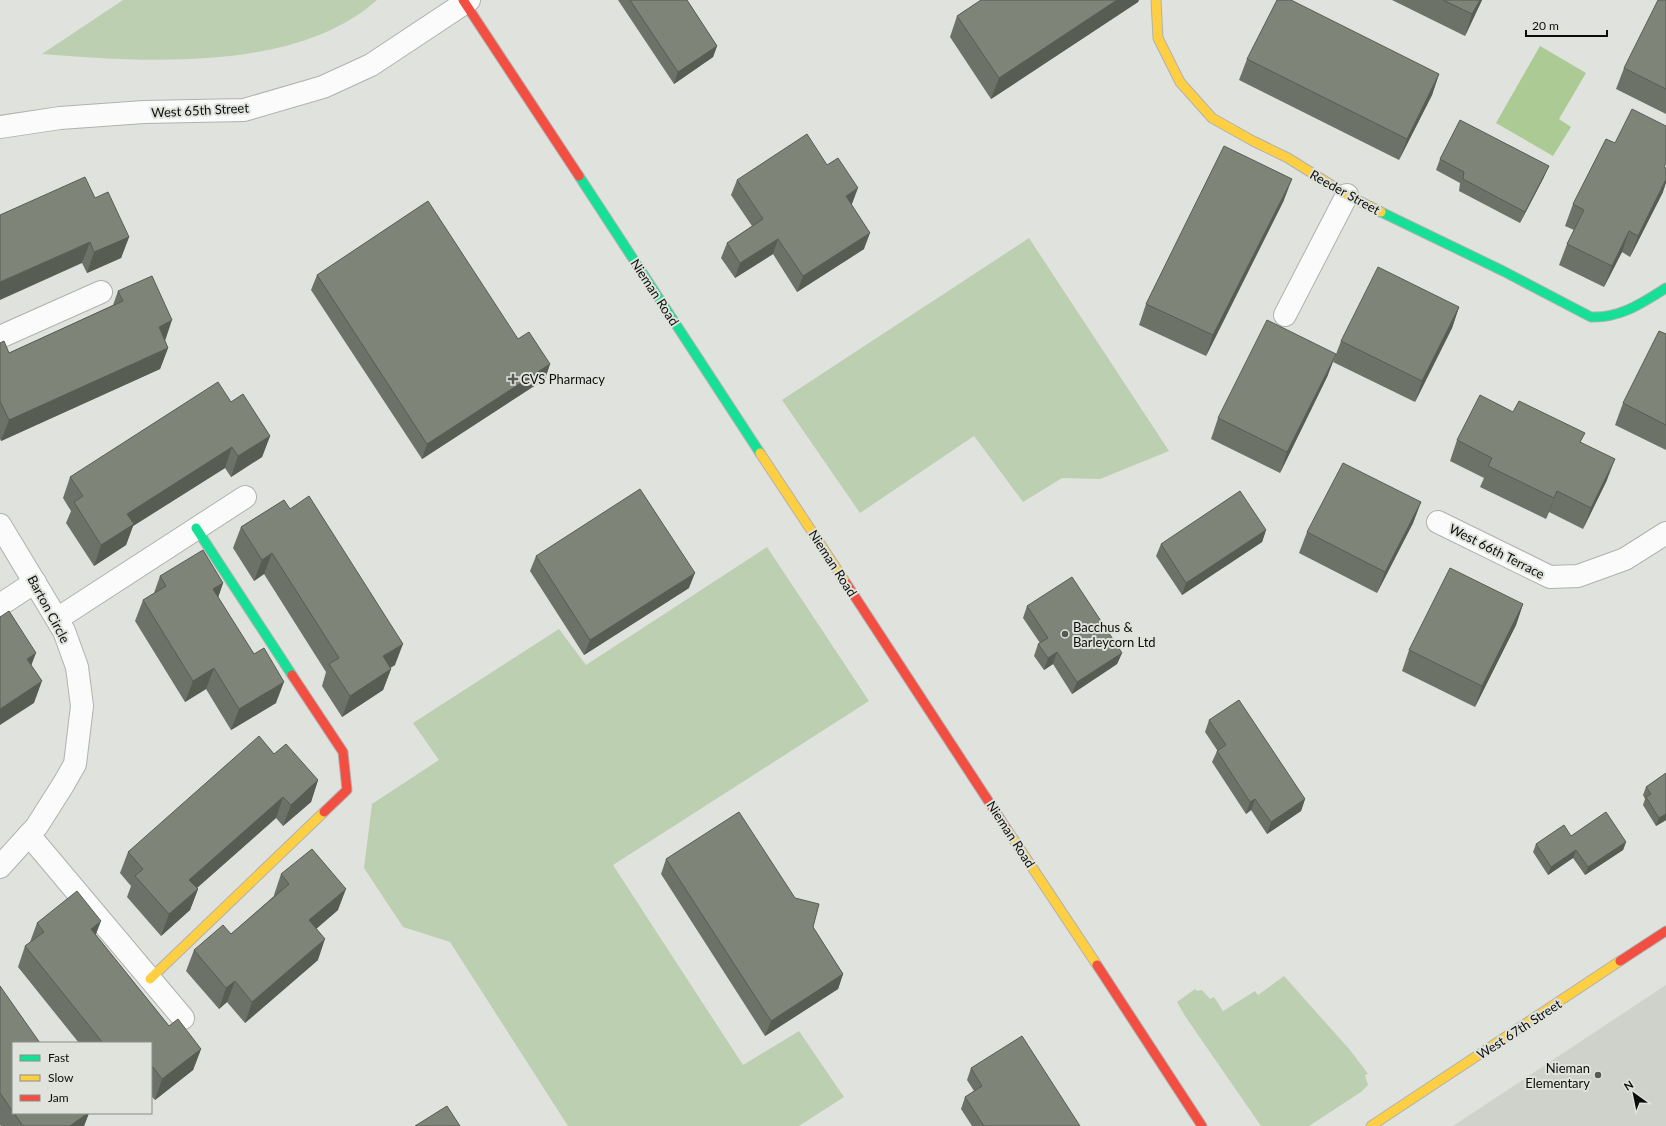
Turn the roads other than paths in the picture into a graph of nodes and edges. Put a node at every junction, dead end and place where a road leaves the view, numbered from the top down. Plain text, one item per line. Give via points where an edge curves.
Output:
1 (1156, 0) edge
2 (466, 1) edge
3 (0, 127) edge
4 (1347, 195) junction
5 (1666, 288) edge
6 (100, 292) dead end
7 (1285, 315) dead end
8 (0, 337) edge
9 (245, 497) dead end
10 (1438, 522) dead end
11 (0, 525) edge
12 (196, 528) junction
13 (1666, 533) edge
14 (35, 582) junction
15 (0, 605) edge
16 (57, 619) junction
17 (29, 834) junction
18 (0, 867) edge
19 (1666, 931) edge
20 (150, 979) junction
21 (183, 1018) dead end
22 (1202, 1126) edge
23 (1371, 1126) edge

1 - 4 street, Reeder Street via 1158,38 1180,82 1212,118 1288,158
2 - 3 street, West 65th Street via 370,65 323,87 244,110 144,112 60,118
2 - 22 street, Nieman Road
4 - 5 street, Reeder Street via 1591,317 1603,319 1622,314
4 - 7 street
6 - 8 street
9 - 12 street
10 - 13 street, West 66th Terrace via 1550,577 1578,576 1625,559
11 - 14 street, Barton Circle
12 - 16 street
12 - 20 street via 343,752 347,790
14 - 15 street
14 - 16 street, Barton Circle
16 - 17 street, Barton Circle via 64,631 76,667 82,706 76,756 63,786
17 - 18 street, Barton Circle
17 - 20 street
19 - 23 street, West 67th Street
20 - 21 street

